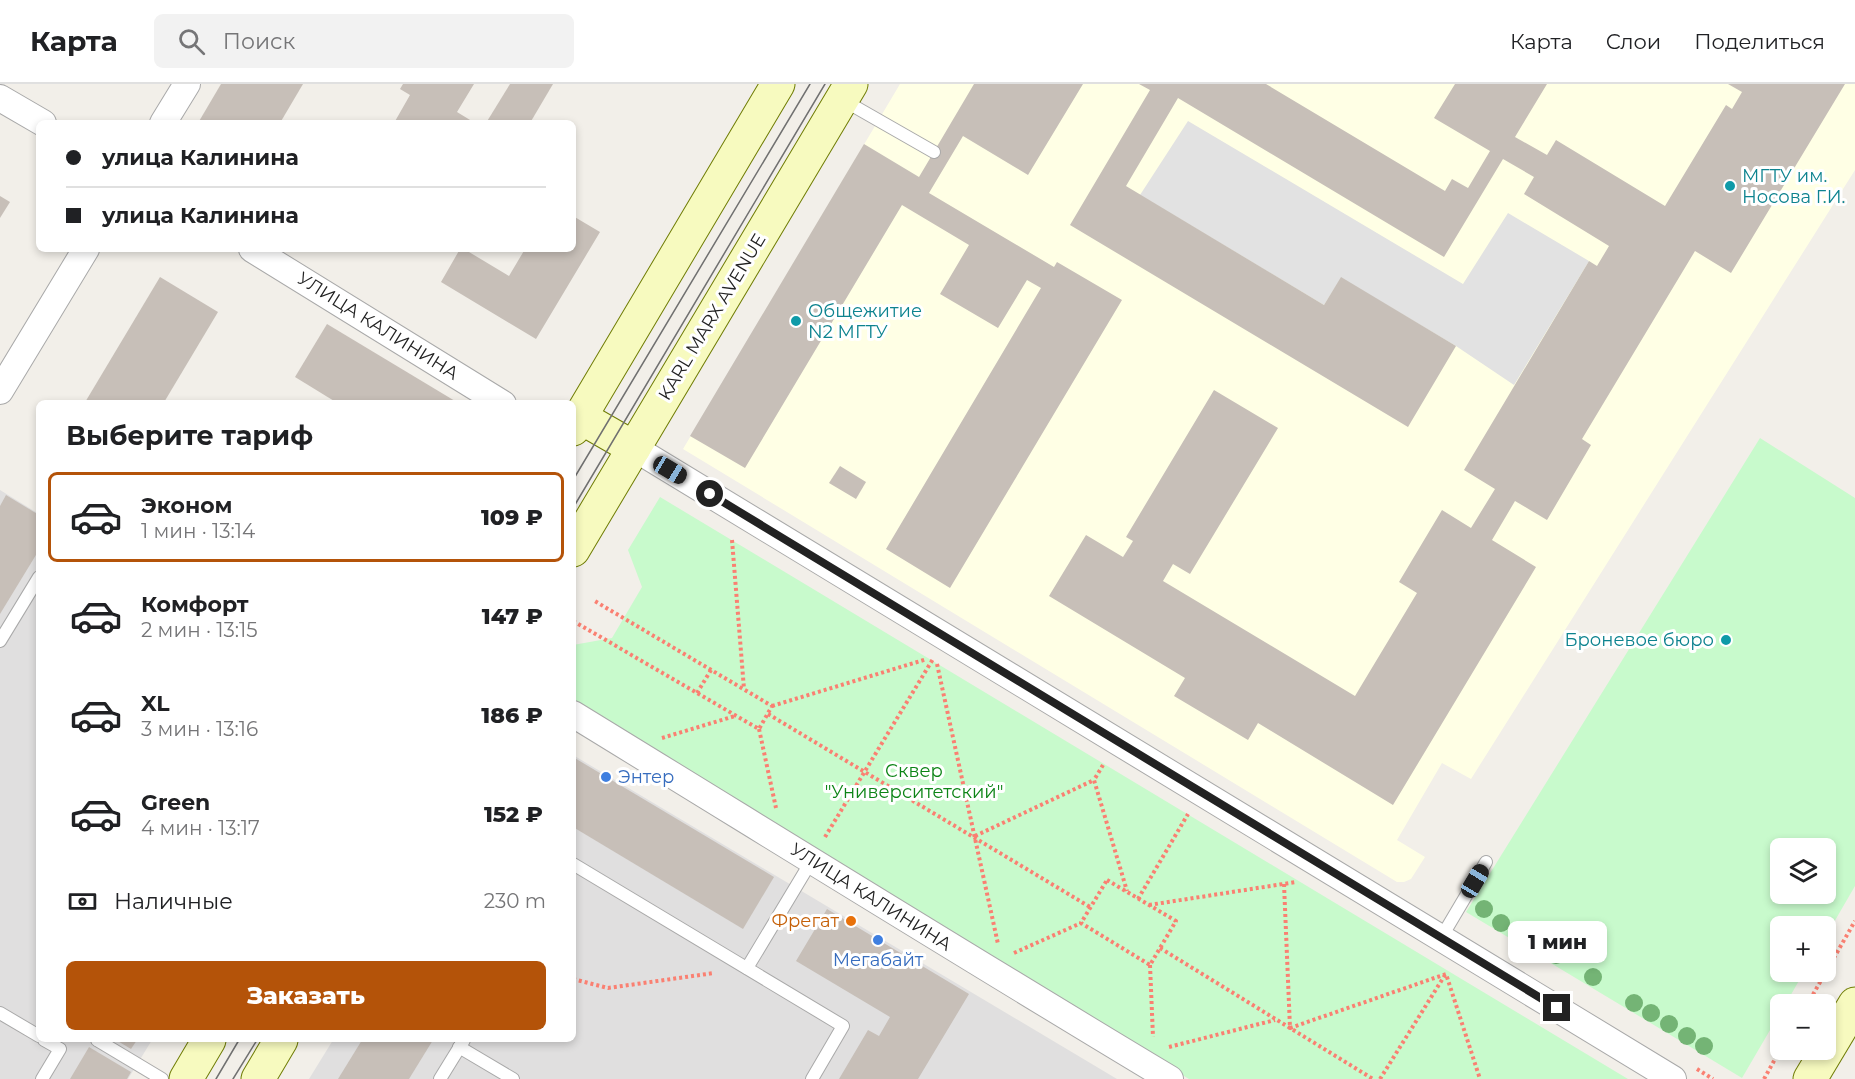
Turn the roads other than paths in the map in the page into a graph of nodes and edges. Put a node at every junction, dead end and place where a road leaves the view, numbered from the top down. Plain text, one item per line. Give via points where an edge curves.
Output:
1 (187, 84) edge
2 (778, 84) edge
3 (847, 92) edge
4 (0, 98) edge
5 (38, 120) edge
6 (165, 120) edge
7 (933, 152) dead end
8 (84, 252) edge
9 (257, 252) edge
10 (0, 391) edge
11 (497, 400) edge
12 (577, 423) edge
13 (634, 448) junction
14 (576, 545) edge
15 (36, 582) edge
16 (0, 641) edge
17 (576, 716) edge
18 (812, 860) junction
19 (1486, 862) dead end
20 (576, 866) edge
21 (1450, 944) junction
22 (747, 968) junction
23 (1855, 1004) edge
24 (0, 1013) edge
25 (36, 1034) edge
26 (100, 1042) edge
27 (208, 1042) edge
28 (280, 1042) edge
29 (462, 1043) edge
30 (60, 1044) edge
31 (42, 1079) edge
32 (162, 1079) edge
33 (186, 1079) edge
34 (258, 1079) edge
35 (440, 1079) edge
36 (513, 1079) edge
37 (812, 1079) edge
38 (1170, 1079) edge
39 (1673, 1079) edge
40 (1810, 1079) edge

1 - 6 street
2 - 12 main road
3 - 7 lane
3 - 13 main road, KARL MARX AVENUE
4 - 5 street
8 - 10 street
9 - 11 street, УЛИЦА КАЛИНИНА
12 - 13 main road
13 - 14 main road, KARL MARX AVENUE
13 - 21 street
15 - 16 lane
17 - 18 street, УЛИЦА КАЛИНИНА
18 - 22 lane
18 - 38 street, УЛИЦА КАЛИНИНА
19 - 21 lane
20 - 22 lane
21 - 39 street
22 - 37 lane via 843,1026
23 - 40 main road
24 - 25 lane
26 - 32 lane
27 - 33 main road
28 - 34 main road
29 - 35 lane
29 - 36 lane
30 - 31 lane

